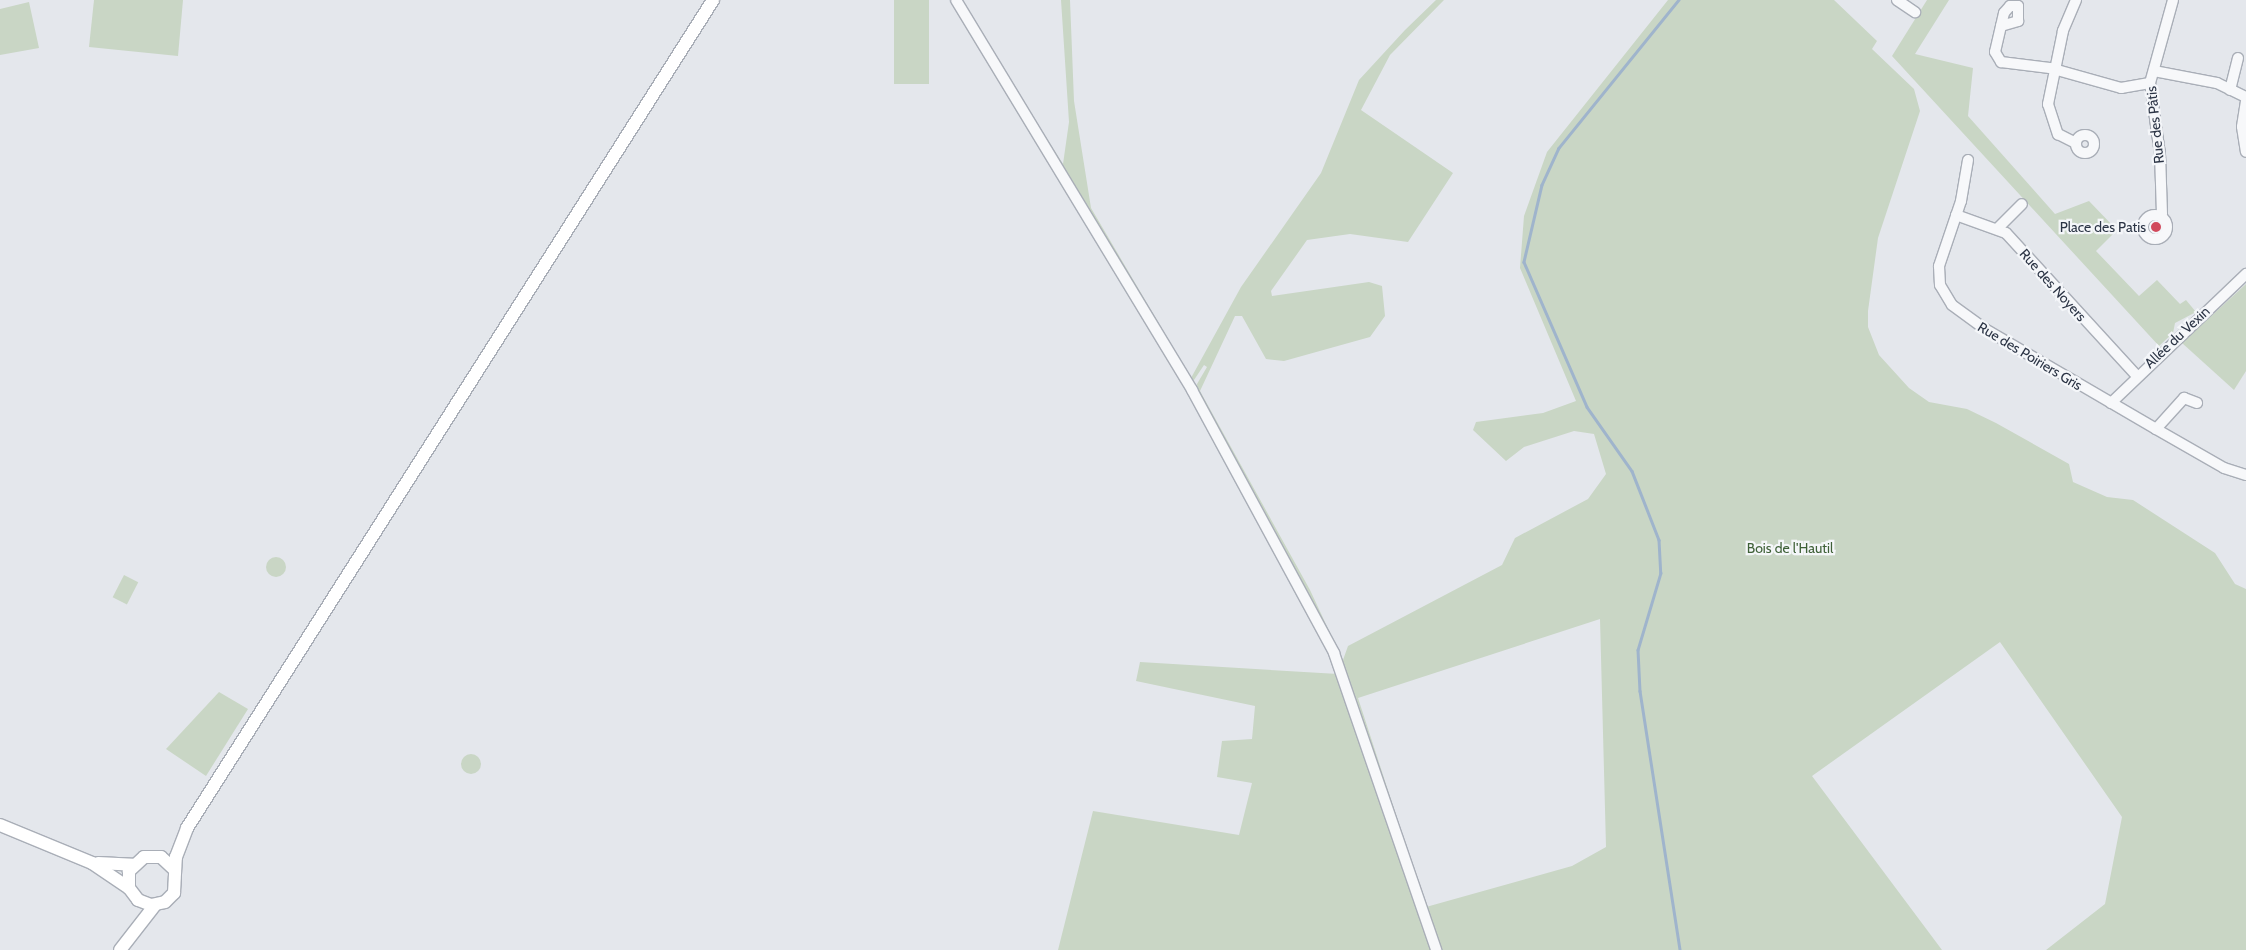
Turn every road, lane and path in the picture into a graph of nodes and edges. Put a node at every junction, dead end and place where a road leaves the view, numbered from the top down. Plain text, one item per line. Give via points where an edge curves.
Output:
1 (713, 0) edge
2 (956, 0) edge
3 (1897, 0) edge
4 (2076, 0) edge
5 (2173, 0) edge
6 (1915, 12) dead end
7 (2001, 26) dead end
8 (2238, 58) dead end
9 (2055, 69) junction
10 (2154, 71) junction
11 (2150, 83) junction
12 (2230, 90) junction
13 (2246, 99) edge
14 (2076, 144) dead end
15 (2246, 152) edge
16 (1968, 160) dead end
17 (2022, 204) dead end
18 (2162, 214) dead end
19 (1956, 215) junction
20 (1997, 229) junction
21 (2246, 274) edge
22 (2136, 375) junction
23 (2111, 403) junction
24 (2197, 403) dead end
25 (2156, 429) junction
26 (2246, 474) edge
27 (0, 825) edge
28 (186, 828) junction
29 (156, 856) junction
30 (92, 863) junction
31 (133, 865) junction
32 (175, 870) junction
33 (131, 892) junction
34 (155, 905) junction
35 (124, 945) edge
36 (1436, 950) edge

1 - 28 main road
2 - 36 street via 1192,390 1334,653
3 - 6 street
4 - 9 street
5 - 10 street, Rue des Pâtis
7 - 9 street via 1995,52 1999,61
8 - 12 street
9 - 11 street via 2122,88
9 - 14 street via 2048,99 2050,118 2062,139
10 - 11 street, Rue des Pâtis
10 - 12 street via 2217,83
11 - 18 street, Rue des Pâtis
12 - 13 street
13 - 15 street via 2242,127
16 - 19 street, Rue des Poiriers Gris
17 - 20 street
19 - 20 street, Rue des Noyers
19 - 23 street, Rue des Poiriers Gris via 1938,266 1940,285 1952,305 1984,330
20 - 22 street, Rue des Noyers via 2012,240
21 - 22 street, Allée du Vexin
22 - 23 street, Allée du Vexin
23 - 25 street, Rue des Poiriers Gris
24 - 25 street via 2184,398
25 - 26 street, Rue des Poiriers Gris via 2224,468
27 - 30 main road
28 - 29 main road
28 - 32 main road
29 - 31 main road
29 - 32 main road
30 - 31 main road
30 - 33 main road
31 - 33 main road
32 - 34 main road via 174,893
33 - 34 main road
33 - 35 main road
34 - 35 main road

